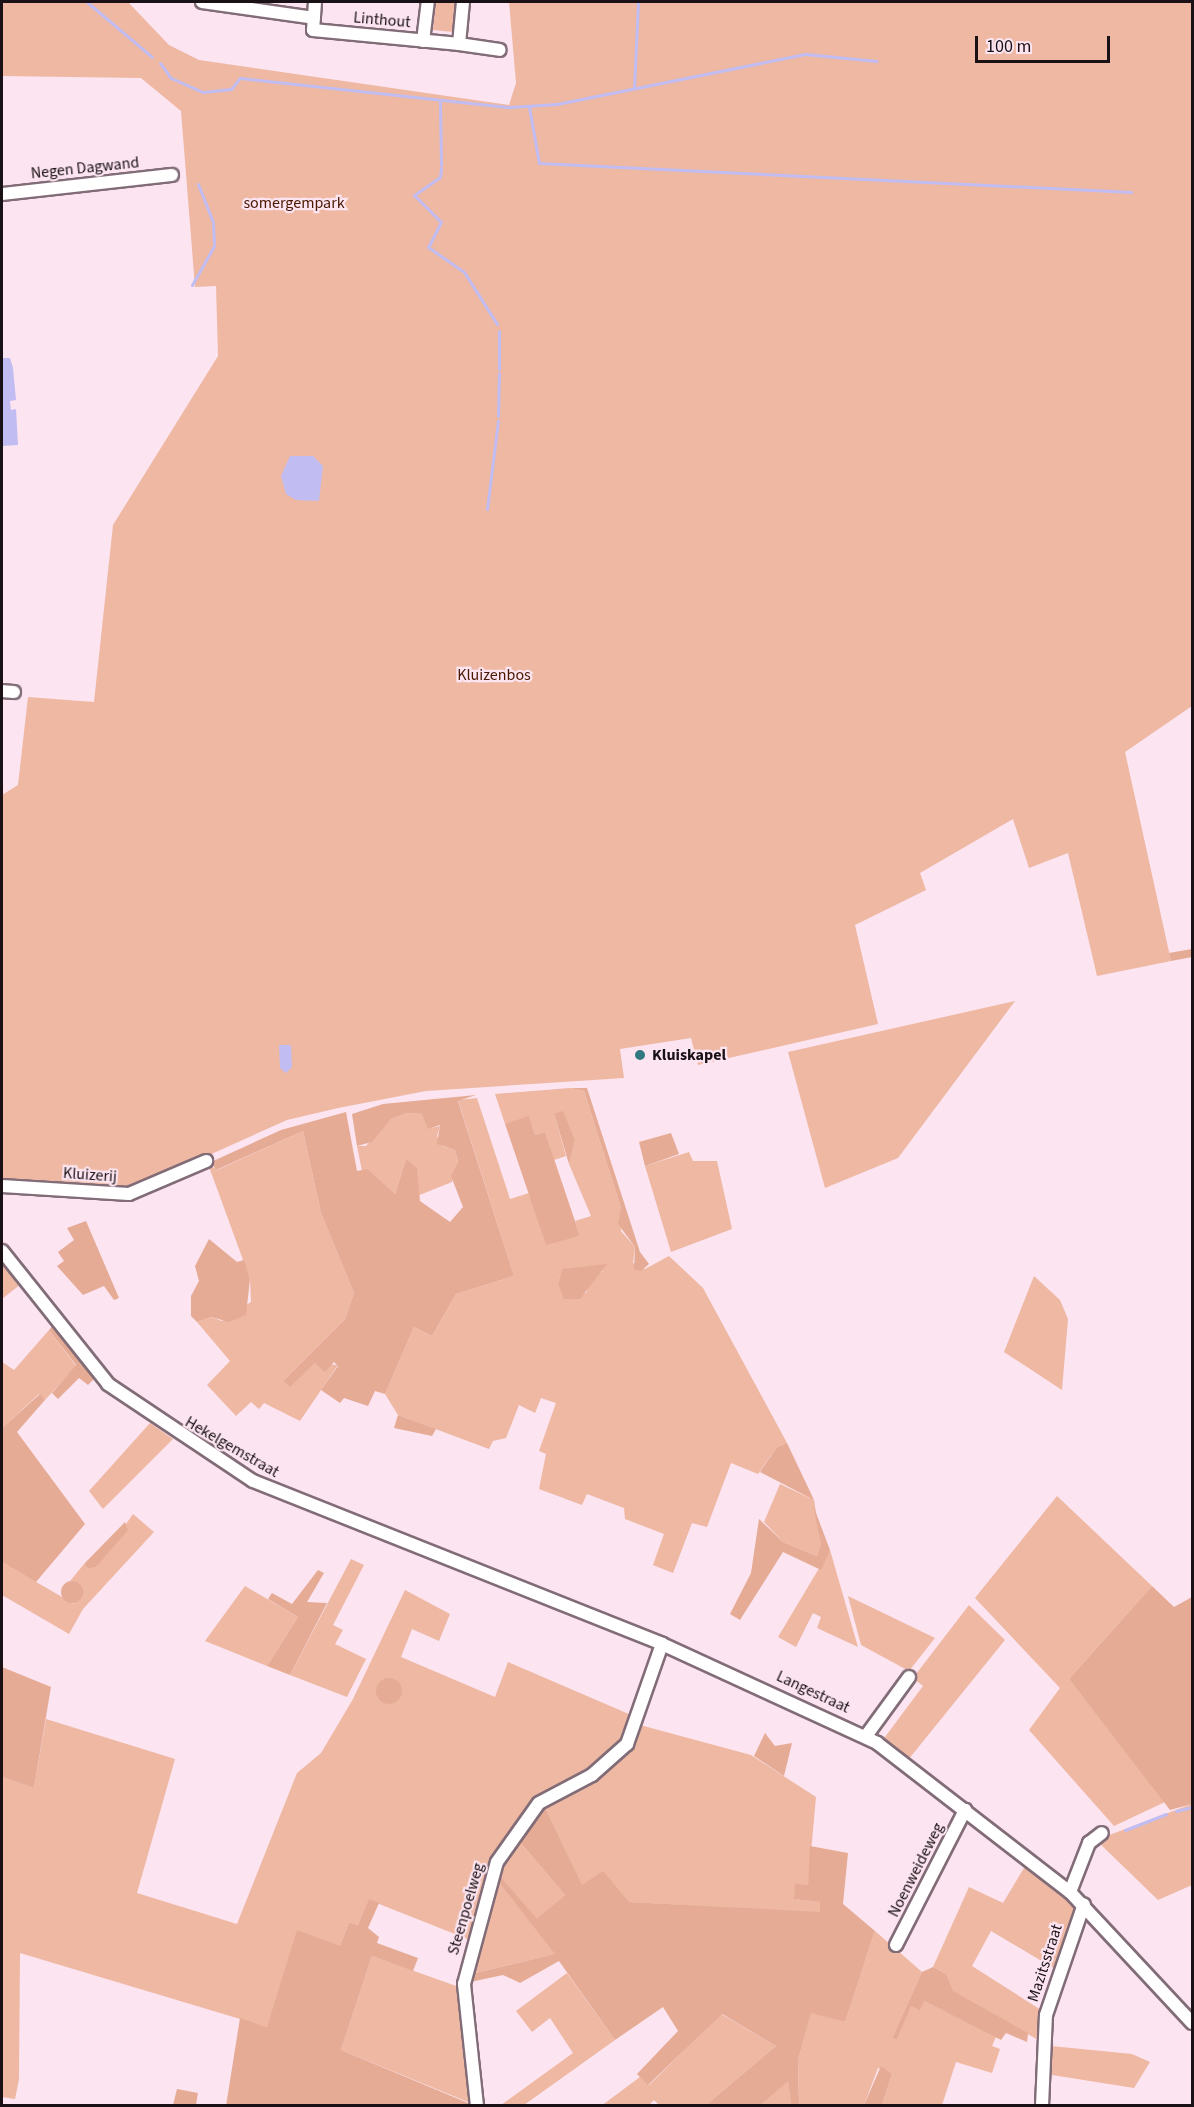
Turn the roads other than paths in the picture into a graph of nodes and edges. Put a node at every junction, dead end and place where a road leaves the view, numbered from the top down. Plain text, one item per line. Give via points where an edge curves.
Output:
1 (202, 2) edge
2 (315, 2) edge
3 (428, 2) edge
4 (463, 2) edge
5 (277, 8) edge
6 (314, 18) junction
7 (423, 41) junction
8 (459, 45) junction
9 (500, 50) dead end
10 (172, 176) dead end
11 (2, 194) edge
12 (206, 1161) dead end
13 (2, 1186) edge
14 (2, 1251) edge
15 (509, 1582) joint
16 (662, 1644) junction
17 (909, 1677) dead end
18 (866, 1736) junction
19 (965, 1810) junction
20 (1102, 1833) dead end
21 (1070, 1892) junction
22 (1084, 1904) junction
23 (896, 1945) dead end
24 (1192, 2023) edge
25 (477, 2106) edge
26 (1042, 2106) edge

1 - 5 street
2 - 6 street
3 - 7 street, Linthout
4 - 8 street
5 - 6 street
6 - 7 street, Linthout via 313,30
7 - 8 street, Linthout
8 - 9 street, Linthout
10 - 11 street, Negen Dagwand
12 - 13 street, Kluizerij via 129,1194
14 - 15 street, Hekelgemstraat via 108,1384 176,1434 279,1494
15 - 16 street, Langestraat
16 - 18 street, Langestraat
16 - 25 street, Steenpoelweg via 627,1744 592,1775 539,1803 496,1862 464,1984
17 - 18 street
18 - 19 street, Langestraat
19 - 21 street, Langestraat
19 - 23 street, Noenweideweg
20 - 21 street via 1089,1843
21 - 22 street, Langestraat
22 - 24 street, Langestraat
22 - 26 street, Mazitsstraat via 1046,2014 1048,2062

